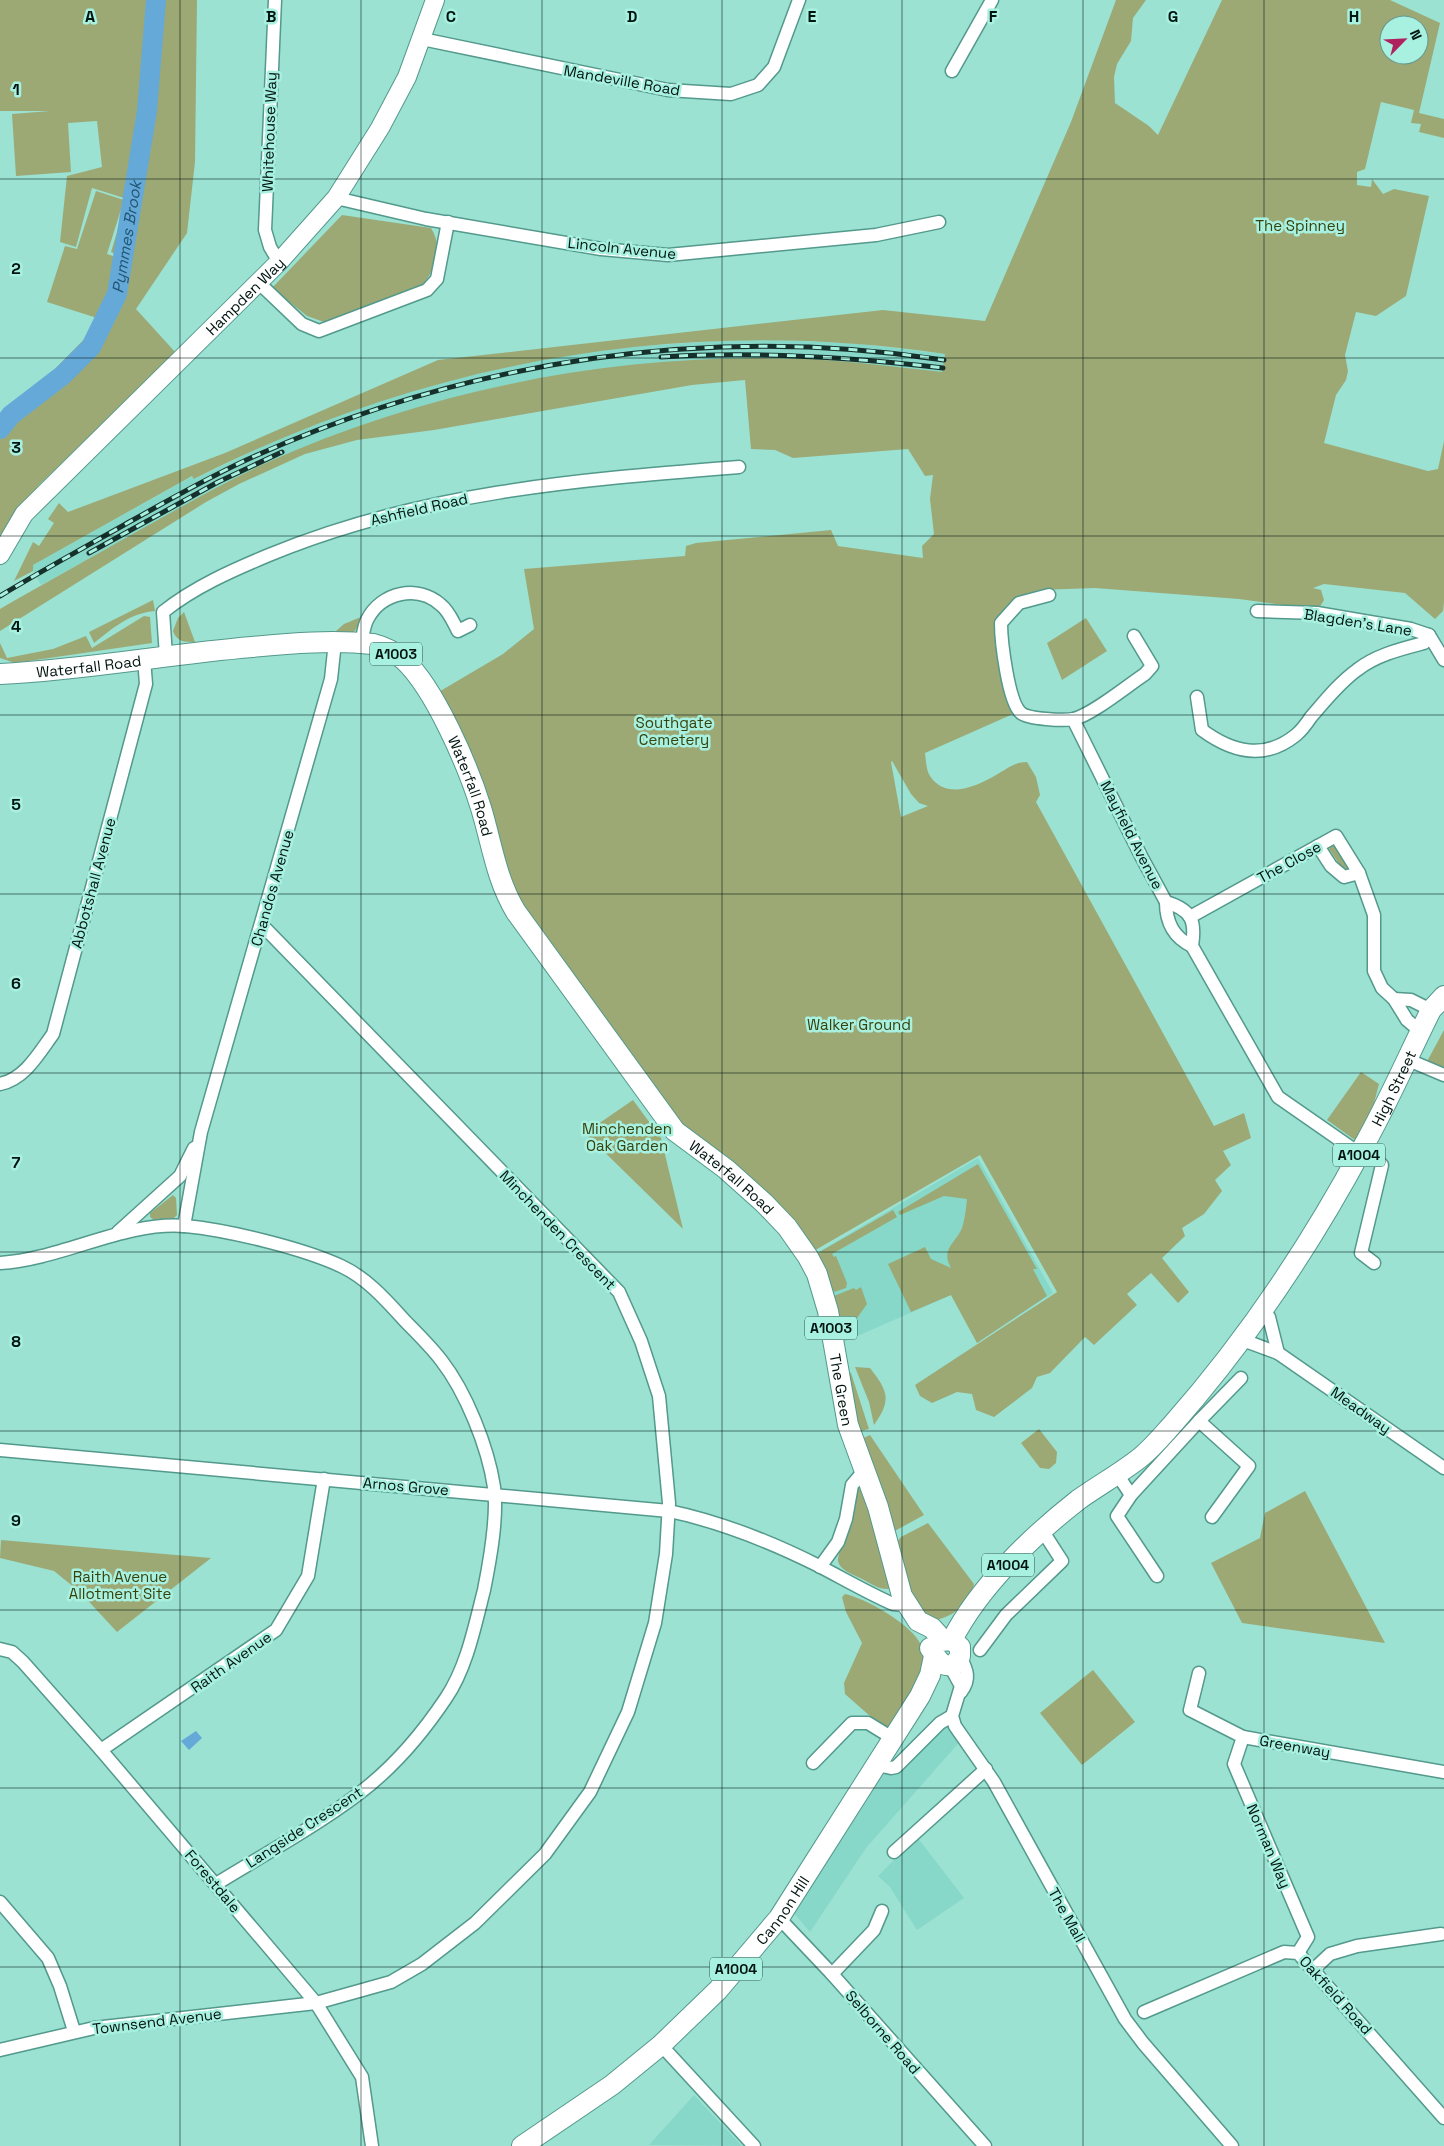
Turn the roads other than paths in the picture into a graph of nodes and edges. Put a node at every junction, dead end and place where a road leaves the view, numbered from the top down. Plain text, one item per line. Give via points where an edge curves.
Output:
1 (275, 0) edge
2 (435, 0) edge
3 (799, 0) edge
4 (992, 0) edge
5 (422, 39) junction
6 (952, 71) dead end
7 (336, 198) junction
8 (448, 222) junction
9 (939, 222) dead end
10 (279, 262) junction
11 (258, 282) junction
12 (738, 467) dead end
13 (0, 555) edge
14 (1049, 594) dead end
15 (1257, 611) dead end
16 (470, 625) dead end
17 (1429, 635) junction
18 (1134, 636) dead end
19 (335, 642) junction
20 (361, 643) junction
21 (166, 656) junction
22 (144, 660) junction
23 (1444, 660) edge
24 (0, 674) edge
25 (1197, 697) dead end
26 (1073, 719) junction
27 (1318, 846) junction
28 (1359, 873) junction
29 (1166, 902) junction
30 (1190, 917) junction
31 (262, 925) junction
32 (1192, 946) junction
33 (1394, 999) junction
34 (1437, 1003) edge
35 (1420, 1032) junction
36 (1406, 1059) junction
37 (1444, 1075) edge
38 (0, 1084) edge
39 (201, 1132) junction
40 (1362, 1150) junction
41 (184, 1226) junction
42 (787, 1227) joint
43 (116, 1234) junction
44 (0, 1263) edge
45 (1374, 1263) dead end
46 (1263, 1309) junction
47 (1240, 1340) junction
48 (1278, 1352) junction
49 (1241, 1378) dead end
50 (1201, 1390) junction
51 (1216, 1404) junction
52 (1199, 1422) junction
53 (0, 1450) edge
54 (1444, 1468) edge
55 (864, 1471) junction
56 (1117, 1474) junction
57 (324, 1479) junction
58 (495, 1494) junction
59 (1131, 1495) junction
60 (669, 1511) junction
61 (1212, 1517) dead end
62 (1042, 1530) junction
63 (820, 1567) junction
64 (1157, 1576) dead end
65 (906, 1604) junction
66 (0, 1649) edge
67 (980, 1650) dead end
68 (945, 1652) junction
69 (1199, 1673) dead end
70 (952, 1716) junction
71 (1243, 1737) junction
72 (894, 1739) junction
73 (101, 1750) junction
74 (813, 1763) dead end
75 (877, 1765) junction
76 (986, 1770) junction
77 (1444, 1772) edge
78 (894, 1852) dead end
79 (216, 1884) junction
80 (0, 1902) edge
81 (882, 1912) dead end
82 (780, 1918) junction
83 (1442, 1934) dead end
84 (1298, 1953) junction
85 (1314, 1970) junction
86 (832, 1974) junction
87 (316, 2003) junction
88 (1144, 2012) dead end
89 (74, 2031) junction
90 (661, 2045) junction
91 (0, 2050) edge
92 (1444, 2118) edge
93 (372, 2146) edge
94 (522, 2146) edge
95 (754, 2146) edge
96 (985, 2146) edge
97 (1232, 2146) edge

1 - 10 street, Whitehouse Way via 265,230
2 - 5 street, Hampden Way
3 - 5 street, Mandeville Road via 774,67 758,85 730,94 668,90
4 - 6 street
5 - 7 street, Hampden Way via 407,77 380,128
7 - 8 street, Lincoln Avenue
7 - 10 street, Hampden Way
8 - 9 street, Lincoln Avenue via 601,249 668,255 876,235
8 - 11 street via 437,279 427,290 319,331 302,324
10 - 11 street, Hampden Way
11 - 13 street, Hampden Way via 24,514
12 - 21 street, Ashfield Road via 586,479 489,493 319,535 234,570 177,600 163,612
14 - 26 street via 1019,603 1002,623 1001,645 1014,702 1020,712 1031,717
15 - 17 street, Blagden's Lane via 1317,614 1411,629
16 - 20 street via 458,631 441,605 417,592 404,592 379,606 367,619
17 - 23 street, Blagden's Lane
17 - 25 street via 1424,642 1392,651 1357,669 1297,734 1273,748 1243,752 1215,740 1202,730
18 - 26 street via 1152,666 1145,674
19 - 20 main road, Waterfall Road / A1003
19 - 21 main road, Waterfall Road / A1003
19 - 31 street, Chandos Avenue via 331,680
20 - 42 main road, Waterfall Road / A1003 via 382,646 404,660 435,704 479,800 498,874 508,898 654,1104 675,1131 733,1174
21 - 22 main road, Waterfall Road / A1003
22 - 24 main road, Waterfall Road / A1003
22 - 38 street, Abbotshall Avenue via 146,684 52,1034 32,1064 10,1082
26 - 29 street, Mayfield Avenue
27 - 28 street via 1331,866 1344,878
27 - 28 street, The Close via 1336,836
27 - 30 street, The Close
28 - 33 street, The Close via 1374,915 1374,971 1382,988
29 - 30 street, Mayfield Avenue via 1182,907
29 - 32 street via 1166,916 1173,931
30 - 32 street via 1194,928
31 - 39 street, Chandos Avenue
31 - 60 street, Minchenden Crescent via 619,1292 641,1341 659,1396
32 - 40 street via 1278,1097
33 - 34 street
33 - 35 street, The Close via 1407,1020
34 - 35 main road, High Street / A1004
35 - 36 main road, High Street / A1004
36 - 37 street
36 - 40 main road, High Street / A1004
39 - 41 street, Chandos Avenue
39 - 43 street, Chandos Avenue via 180,1176
40 - 45 street via 1382,1165 1361,1253
40 - 46 main road, High Street / A1004
41 - 43 street, Langside Crescent
41 - 58 street, Langside Crescent via 276,1245 343,1267 366,1282 442,1361 464,1398 481,1439
42 - 55 main road, The Green / A1003 via 808,1257 824,1294 845,1413
43 - 44 street, Langside Crescent via 47,1256
46 - 47 main road, A1004
46 - 48 street via 1269,1316
47 - 48 street, Meadway
47 - 50 main road, A1004
48 - 54 street, Meadway
49 - 51 street
50 - 51 street
50 - 56 main road, A1004 via 1142,1456
51 - 52 street
52 - 59 street
52 - 61 street via 1249,1466
53 - 57 street, Arnos Grove
55 - 63 street via 852,1484 838,1542
55 - 65 main road, The Green / A1003 via 878,1507 895,1577
56 - 59 street
56 - 62 main road, A1004
57 - 58 street, Arnos Grove
57 - 73 street, Raith Avenue via 308,1576 276,1630
58 - 60 street, Arnos Grove
58 - 79 street, Langside Crescent via 492,1545 476,1622 449,1694 432,1719 392,1764 357,1795
59 - 64 street via 1117,1516
60 - 63 street, Arnos Grove via 737,1530
60 - 87 street, Minchenden Crescent via 655,1623 642,1669 612,1750 590,1792 565,1829 497,1903 422,1964 390,1982
62 - 67 street via 1062,1561 1006,1615
62 - 68 main road, A1004 via 986,1592
63 - 65 street via 893,1604
65 - 68 main road, The Green / A1003 via 918,1621 932,1628
66 - 73 street, Forestdale via 12,1652 23,1662
68 - 70 street via 961,1683
68 - 72 main road, Cannon Hill via 907,1733
69 - 71 street, Greenway via 1190,1710
70 - 75 street via 940,1723 896,1767
70 - 76 street, The Mall via 955,1726
71 - 77 street, Greenway
71 - 84 street, Norman Way via 1234,1764 1308,1936
72 - 74 street via 868,1723 852,1723
72 - 75 main road, Cannon Hill / A1004
73 - 79 street, Forestdale
75 - 82 main road, Cannon Hill / A1004
76 - 78 street
76 - 97 street, The Mall via 1125,2020
79 - 87 street, Forestdale
80 - 89 street via 48,1958
81 - 86 street via 874,1930
82 - 86 street, Selborne Road
82 - 90 main road, Cannon Hill / A1004 via 718,1990
83 - 85 street via 1357,1946 1330,1954
84 - 85 street, Oakfield Road
84 - 88 street, Oakfield Road via 1284,1952
85 - 92 street, Oakfield Road
86 - 96 street, Selborne Road
87 - 89 street, Townsend Avenue
87 - 93 street, Forestdale via 362,2077
89 - 91 street, Townsend Avenue
90 - 94 main road, Cannon Hill / A1004 via 612,2085
90 - 95 street

